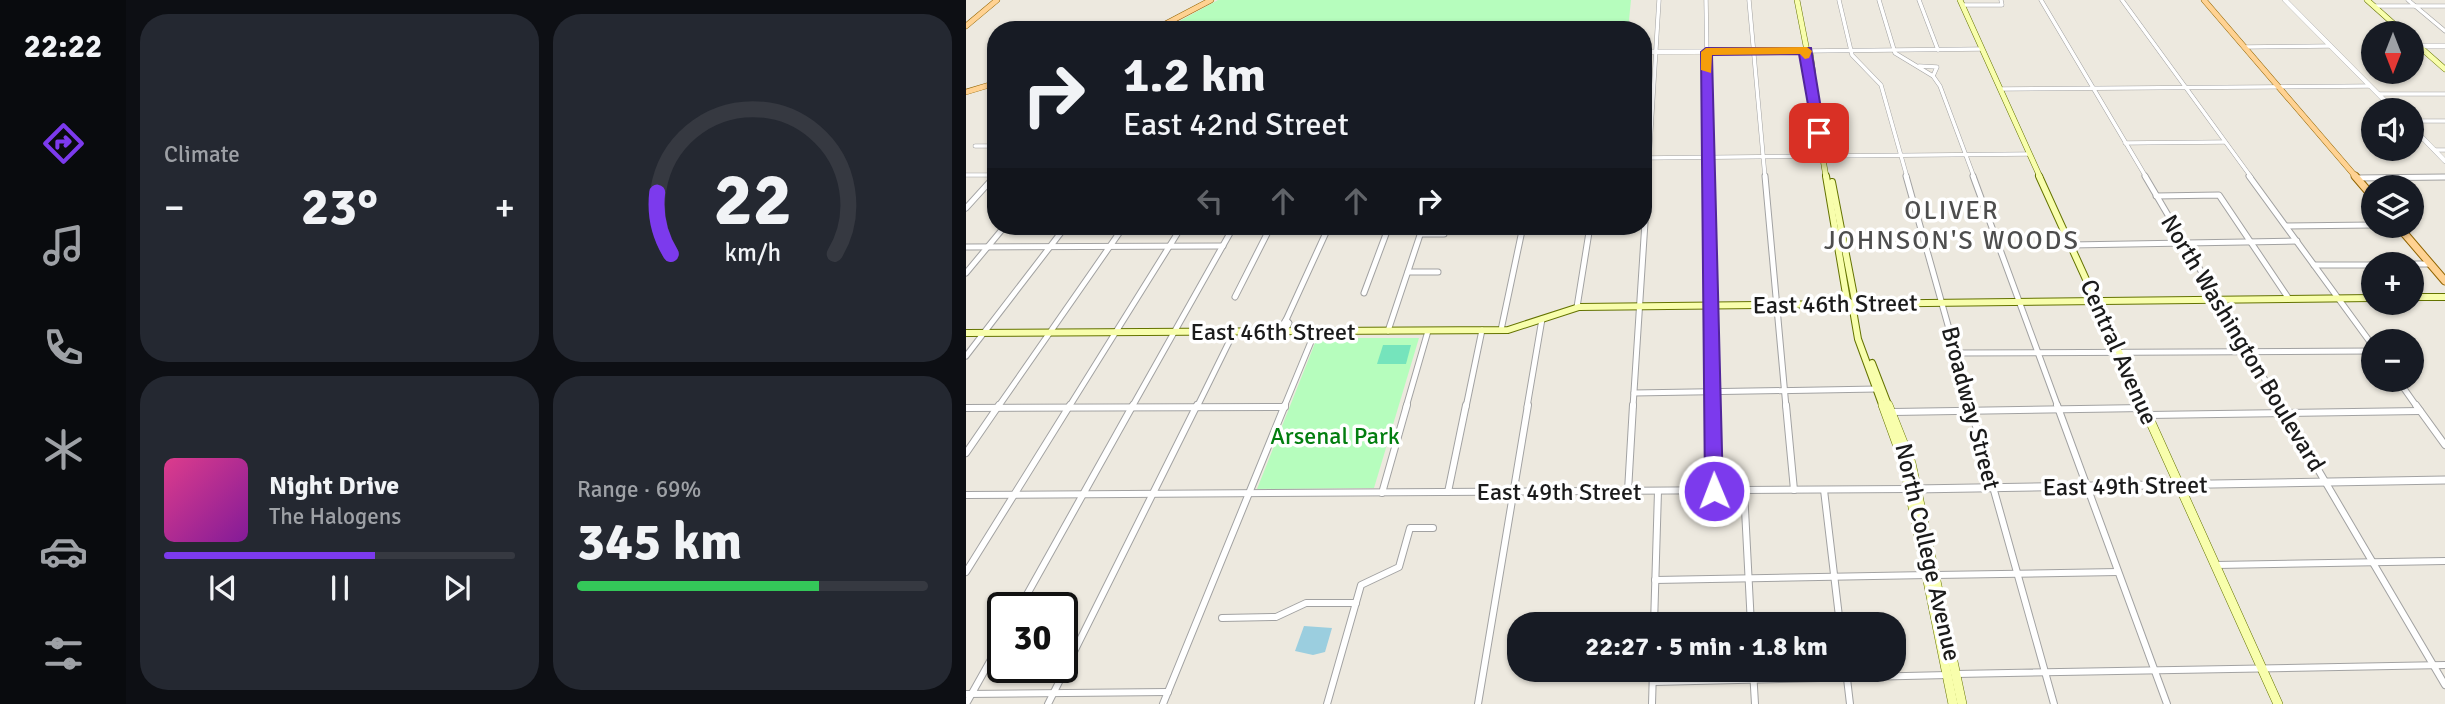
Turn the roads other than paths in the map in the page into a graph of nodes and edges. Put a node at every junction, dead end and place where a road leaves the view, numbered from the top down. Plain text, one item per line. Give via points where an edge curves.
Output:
1 (998, 0) edge
2 (1212, 0) edge
3 (1659, 0) edge
4 (1706, 0) edge
5 (1749, 0) edge
6 (1798, 0) edge
7 (1839, 0) edge
8 (1879, 0) edge
9 (1919, 0) edge
10 (2041, 0) edge
11 (2122, 0) edge
12 (2204, 0) edge
13 (2285, 0) edge
14 (2367, 0) edge
15 (2408, 0) edge
16 (2002, 2) edge
17 (1962, 3) edge
18 (2374, 6) junction
19 (2416, 6) junction
20 (2445, 6) edge
21 (1171, 21) edge
22 (2391, 21) edge
23 (966, 26) edge
24 (2445, 31) edge
25 (2330, 46) junction
26 (2424, 46) edge
27 (2445, 46) edge
28 (2244, 47) junction
29 (1982, 49) junction
30 (1851, 50) junction
31 (1894, 50) junction
32 (1938, 50) junction
33 (1754, 51) junction
34 (1807, 51) junction
35 (2424, 51) edge
36 (1655, 52) junction
37 (1706, 52) junction
38 (1916, 67) junction
39 (2445, 69) edge
40 (1933, 76) junction
41 (987, 86) edge
42 (2370, 86) junction
43 (1652, 87) edge
44 (2278, 87) junction
45 (2186, 88) junction
46 (2000, 89) junction
47 (2093, 89) junction
48 (966, 92) edge
49 (2378, 94) junction
50 (2445, 94) edge
51 (2382, 98) edge
52 (2424, 121) edge
53 (2445, 121) edge
54 (2424, 140) edge
55 (2225, 142) junction
56 (2125, 143) junction
57 (975, 146) dead end
58 (987, 146) edge
59 (2434, 150) junction
60 (2445, 150) edge
61 (2029, 154) junction
62 (1965, 155) junction
63 (1825, 156) junction
64 (1901, 156) junction
65 (1764, 157) junction
66 (1652, 158) edge
67 (1709, 158) junction
68 (2445, 161) edge
69 (966, 175) edge
70 (987, 175) edge
71 (2445, 177) edge
72 (2357, 178) junction
73 (2361, 183) edge
74 (987, 185) edge
75 (2156, 196) junction
76 (966, 208) edge
77 (2361, 225) edge
78 (2286, 226) junction
79 (998, 235) edge
80 (1059, 235) edge
81 (1118, 235) edge
82 (1176, 235) edge
83 (1229, 235) edge
84 (1266, 235) edge
85 (1325, 235) edge
86 (1386, 235) edge
87 (1420, 235) edge
88 (1521, 235) edge
89 (1589, 235) edge
90 (1643, 235) edge
91 (2408, 238) edge
92 (2297, 241) junction
93 (2250, 242) junction
94 (2184, 243) junction
95 (2071, 245) junction
96 (1050, 246) junction
97 (1110, 246) junction
98 (1169, 246) junction
99 (1223, 246) junction
100 (966, 247) edge
101 (988, 247) junction
102 (2424, 264) edge
103 (2431, 264) junction
104 (2314, 265) junction
105 (2361, 265) edge
106 (966, 272) edge
107 (1408, 272) junction
108 (1438, 272) dead end
109 (2445, 281) edge
110 (1364, 293) dead end
111 (1235, 297) dead end
112 (2424, 297) edge
113 (2445, 297) edge
114 (2338, 298) junction
115 (2361, 298) edge
116 (2289, 299) junction
117 (2217, 300) junction
118 (2096, 301) junction
119 (2019, 302) junction
120 (1942, 303) junction
121 (1852, 304) junction
122 (1777, 305) junction
123 (1712, 306) junction
124 (1577, 307) junction
125 (1640, 307) junction
126 (1542, 318) junction
127 (1856, 323) junction
128 (1482, 330) junction
129 (1501, 330) junction
130 (1388, 331) junction
131 (1428, 331) junction
132 (1116, 332) junction
133 (1175, 332) junction
134 (1234, 332) junction
135 (1281, 332) junction
136 (1315, 332) junction
137 (2361, 332) edge
138 (966, 333) edge
139 (984, 333) junction
140 (1050, 333) junction
141 (2361, 349) edge
142 (2038, 352) junction
143 (1956, 353) junction
144 (2249, 353) junction
145 (2120, 354) junction
146 (966, 356) edge
147 (1877, 389) junction
148 (1785, 391) junction
149 (1713, 392) junction
150 (2407, 392) edge
151 (1634, 393) junction
152 (1069, 407) junction
153 (1133, 407) junction
154 (1196, 407) junction
155 (1285, 407) junction
156 (966, 408) edge
157 (998, 408) junction
158 (2058, 409) junction
159 (1972, 411) junction
160 (2420, 411) junction
161 (1893, 412) junction
162 (2146, 412) junction
163 (2284, 413) junction
164 (2445, 445) edge
165 (966, 453) edge
166 (2445, 480) edge
167 (2325, 482) junction
168 (2179, 484) junction
169 (2087, 486) junction
170 (1993, 488) junction
171 (1914, 489) junction
172 (1745, 490) junction
173 (1794, 490) junction
174 (1824, 490) junction
175 (1628, 491) junction
176 (1658, 491) junction
177 (1714, 491) junction
178 (1448, 492) junction
179 (1513, 492) junction
180 (1382, 493) junction
181 (1153, 494) junction
182 (1249, 494) junction
183 (966, 495) edge
184 (1014, 495) junction
185 (1084, 495) junction
186 (1433, 528) dead end
187 (2445, 561) edge
188 (2373, 563) junction
189 (2216, 565) junction
190 (966, 572) edge
191 (2118, 572) junction
192 (2017, 573) junction
193 (1931, 575) junction
194 (1835, 576) junction
195 (1749, 578) junction
196 (1656, 579) junction
197 (1029, 592) edge
198 (1356, 603) junction
199 (1655, 612) edge
200 (1750, 612) edge
201 (1839, 612) edge
202 (1222, 618) dead end
203 (987, 664) edge
204 (2433, 665) junction
205 (2445, 665) edge
206 (2262, 669) junction
207 (2155, 671) junction
208 (2045, 673) junction
209 (1906, 674) edge
210 (1952, 674) junction
211 (1653, 682) edge
212 (1754, 682) edge
213 (1847, 682) edge
214 (2445, 685) edge
215 (1168, 692) junction
216 (1054, 693) junction
217 (969, 694) edge
218 (966, 704) edge
219 (1048, 704) edge
220 (1163, 704) edge
221 (1327, 704) edge
222 (1478, 704) edge
223 (1652, 704) edge
224 (1755, 704) edge
225 (1850, 704) edge
226 (1953, 704) edge
227 (1962, 704) edge
228 (2054, 704) edge
229 (2167, 704) edge
230 (2278, 704) edge

1 - 23 main road
2 - 21 main road
3 - 36 street
4 - 37 street
5 - 33 street
6 - 34 main road, North College Avenue
7 - 30 street, Broadway Street
8 - 31 street
9 - 32 street
10 - 47 street, North Washington Boulevard
11 - 45 street
12 - 28 main road
13 - 25 street
14 - 18 main road
15 - 19 street
16 - 17 street
17 - 29 main road, Central Avenue
18 - 19 street
18 - 22 main road
19 - 20 street
19 - 24 street
25 - 28 street
25 - 42 street
26 - 27 street
28 - 44 main road
29 - 32 street
29 - 46 main road, Central Avenue
30 - 31 street
30 - 34 street
30 - 64 street, Broadway Street via 1880,83
31 - 32 street
31 - 38 street
33 - 34 street
33 - 37 street
33 - 65 street
34 - 63 main road, North College Avenue
35 - 39 main road
36 - 37 street
36 - 43 street
37 - 67 street
38 - 40 street
38 - 40 street via 1937,66
40 - 62 street
41 - 48 main road
42 - 44 street
42 - 49 street
44 - 45 street
44 - 72 main road
45 - 47 street
45 - 55 street
46 - 47 street
46 - 61 main road, Central Avenue
47 - 56 street, North Washington Boulevard
49 - 50 street
49 - 51 street
52 - 53 street
54 - 59 street
55 - 56 street
55 - 78 street
56 - 75 street, North Washington Boulevard
57 - 58 street
59 - 60 street
59 - 68 street
61 - 62 street
61 - 95 main road, Central Avenue
62 - 64 street
62 - 119 street
63 - 64 street
63 - 65 street
63 - 121 main road, North College Avenue
64 - 120 street, Broadway Street
65 - 67 street
65 - 122 street
66 - 67 street
67 - 123 street
69 - 70 street
71 - 72 street
72 - 73 main road
74 - 76 street
75 - 93 street via 2219,195
75 - 94 street, North Washington Boulevard
77 - 78 street
78 - 92 street
79 - 101 street
80 - 96 street
81 - 97 street
82 - 98 street
83 - 99 street
84 - 111 street
85 - 135 street via 1286,320 1289,323
86 - 110 street
87 - 107 street
88 - 129 street
89 - 124 street
90 - 125 street
91 - 103 main road
92 - 93 street
92 - 104 street
93 - 94 street
93 - 116 street
94 - 95 street
94 - 117 street, North Washington Boulevard
95 - 118 main road, Central Avenue
96 - 97 street
96 - 101 street
96 - 139 street
97 - 98 street
97 - 140 street
98 - 99 street
98 - 132 street
99 - 133 street
100 - 101 street
101 - 106 street
102 - 103 street
103 - 109 main road
104 - 105 street
104 - 114 street
107 - 108 street
107 - 130 street
112 - 113 main road
114 - 115 main road, East 46th Street
114 - 116 main road, East 46th Street
114 - 137 street
116 - 117 main road, East 46th Street
117 - 118 main road, East 46th Street
117 - 144 street, North Washington Boulevard
118 - 119 main road, East 46th Street
118 - 145 main road, Central Avenue
119 - 120 main road, East 46th Street
119 - 142 street
120 - 121 main road, East 46th Street
120 - 143 street, Broadway Street
121 - 122 main road, East 46th Street
121 - 127 main road, North College Avenue
122 - 123 main road, East 46th Street
122 - 148 street
123 - 125 main road, East 46th Street
123 - 149 street
124 - 125 main road, East 46th Street
124 - 126 main road, East 46th Street
125 - 151 street
126 - 129 main road, East 46th Street via 1517,329
126 - 179 street
127 - 147 main road, North College Avenue
127 - 161 main road, North College Avenue
128 - 129 main road, East 46th Street
128 - 131 main road, East 46th Street
128 - 178 street
130 - 131 main road, East 46th Street
130 - 136 main road, East 46th Street
131 - 180 street
132 - 133 main road, East 46th Street
132 - 140 main road, East 46th Street
132 - 152 street
133 - 134 main road, East 46th Street
133 - 153 street
134 - 135 main road, East 46th Street
134 - 154 street
135 - 136 main road, East 46th Street
136 - 155 street
138 - 139 main road, East 46th Street
139 - 140 main road, East 46th Street
139 - 146 street
140 - 157 street
141 - 144 street
142 - 143 street
142 - 145 street
142 - 158 street
143 - 159 street, Broadway Street
144 - 145 street
144 - 163 street, North Washington Boulevard
145 - 162 main road, Central Avenue
147 - 148 street
147 - 171 main road, North College Avenue
148 - 149 street
148 - 173 street
149 - 151 street
149 - 177 street
150 - 160 street
151 - 175 street
152 - 153 street
152 - 157 street
152 - 184 street
153 - 154 street
153 - 185 street
154 - 155 street
154 - 181 street
155 - 182 street
156 - 157 street
157 - 165 street
158 - 159 street
158 - 162 street
158 - 169 street
159 - 161 street
159 - 170 street, Broadway Street
160 - 163 street
160 - 164 street
161 - 171 main road, North College Avenue
162 - 163 street
162 - 168 main road, Central Avenue
163 - 167 street, North Washington Boulevard
166 - 167 street, East 49th Street
167 - 168 street, East 49th Street
167 - 188 street, North Washington Boulevard
168 - 169 street, East 49th Street
168 - 189 main road, Central Avenue
169 - 170 street, East 49th Street
169 - 191 street
170 - 171 street, East 49th Street
170 - 192 street, Broadway Street
171 - 174 street, East 49th Street
171 - 193 main road, North College Avenue
172 - 173 street, East 49th Street
172 - 177 street, East 49th Street
172 - 195 street
173 - 174 street, East 49th Street
174 - 194 street
175 - 176 street, East 49th Street
175 - 179 street, East 49th Street
176 - 177 street, East 49th Street
176 - 196 street
178 - 179 street, East 49th Street
178 - 180 street, East 49th Street
179 - 222 street
180 - 182 street, East 49th Street
181 - 182 street, East 49th Street
181 - 185 street, East 49th Street
181 - 216 street
182 - 215 street
183 - 184 street, East 49th Street
184 - 185 street, East 49th Street
184 - 190 street
185 - 197 street
186 - 198 street via 1410,528 1400,566 1362,583
187 - 188 street
188 - 189 street
188 - 204 street, North Washington Boulevard
189 - 206 main road, Central Avenue
191 - 192 street
191 - 207 street
192 - 193 street
192 - 208 street, Broadway Street
193 - 194 street
193 - 210 main road, North College Avenue
194 - 195 street
194 - 201 street
195 - 196 street
195 - 200 street
196 - 199 street
198 - 202 street via 1306,603 1276,617
198 - 221 street
203 - 217 street
204 - 205 street
204 - 206 street
204 - 214 street, North Washington Boulevard
206 - 207 street
206 - 230 main road, Central Avenue
207 - 208 street
207 - 229 street
208 - 210 street
208 - 228 street, Broadway Street
209 - 210 street
210 - 226 main road, North College Avenue
210 - 227 main road, North College Avenue
211 - 223 street
212 - 224 street
213 - 225 street
215 - 216 street
215 - 220 street
216 - 217 street
216 - 219 street
217 - 218 street

